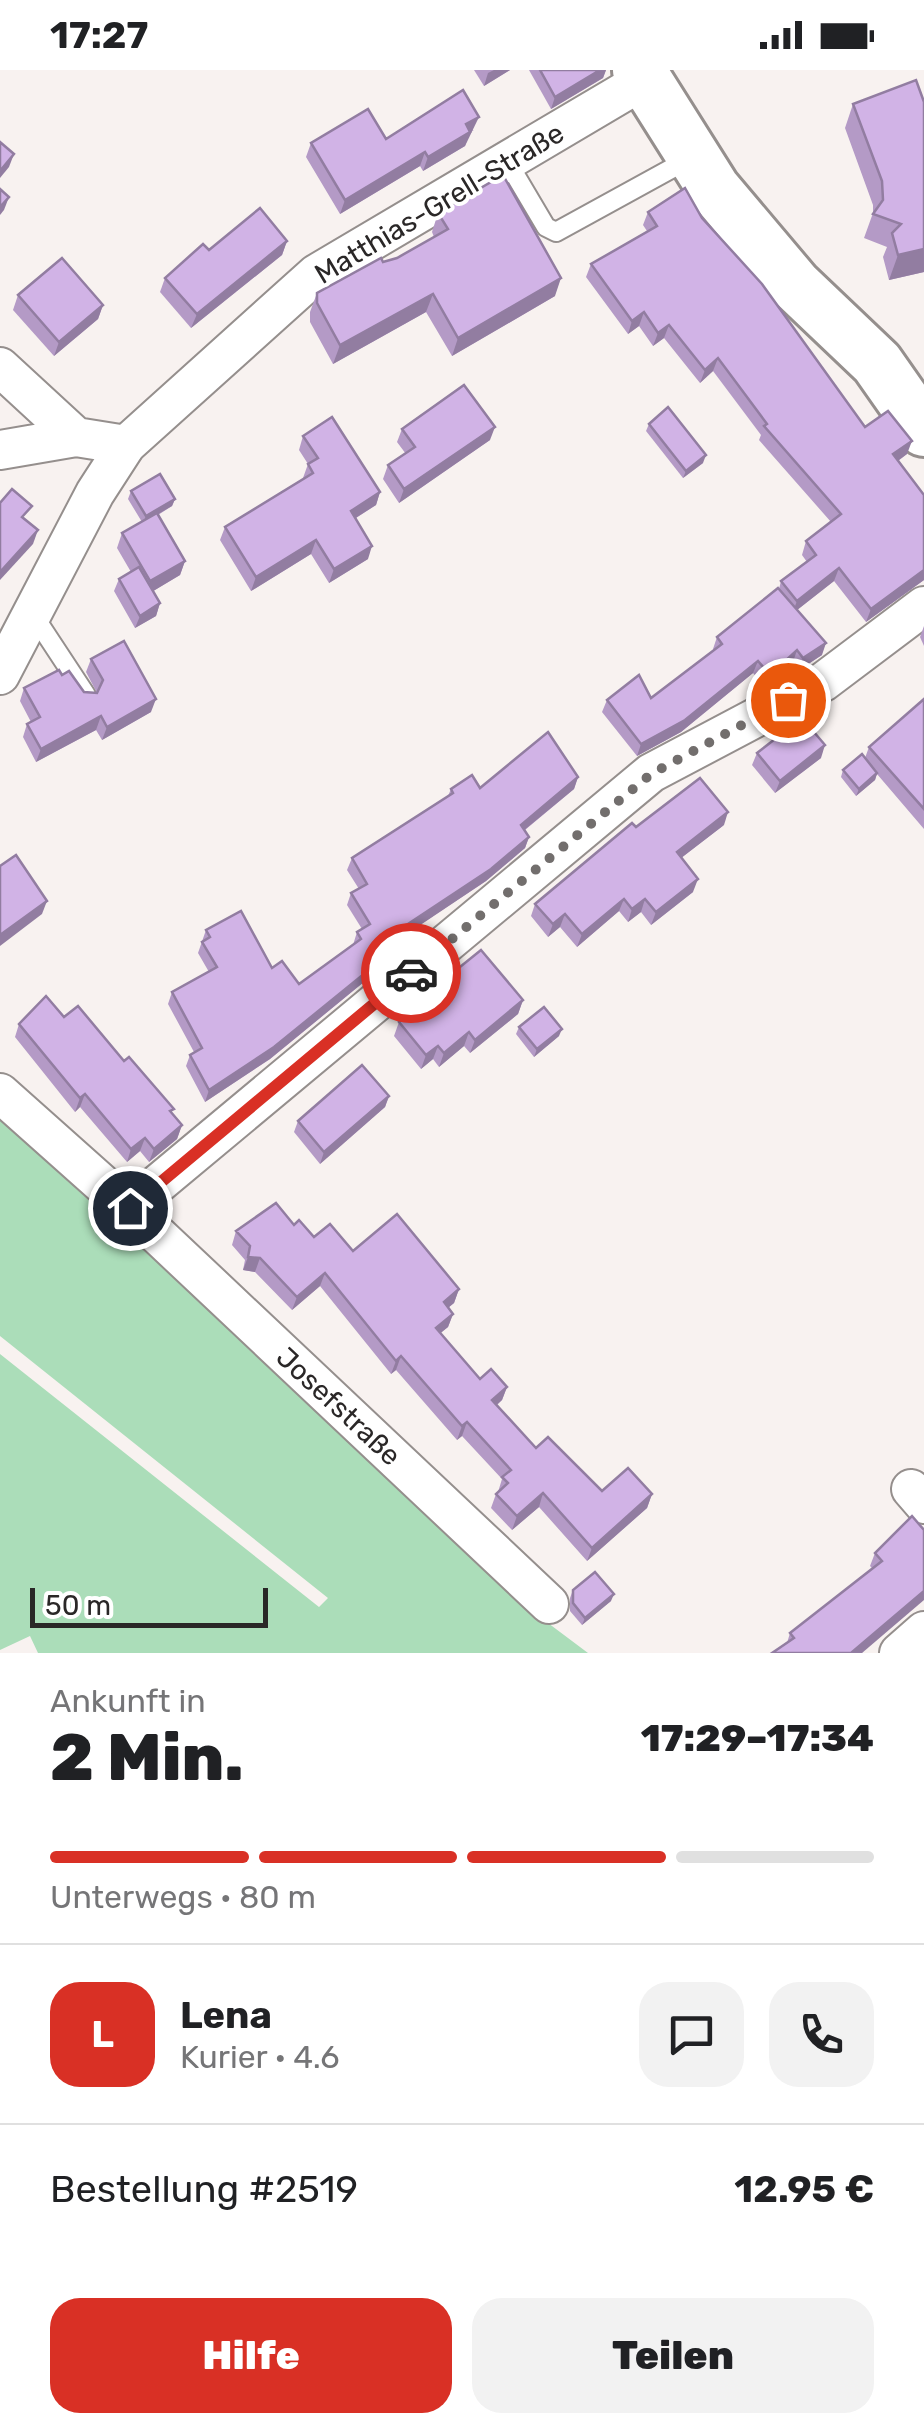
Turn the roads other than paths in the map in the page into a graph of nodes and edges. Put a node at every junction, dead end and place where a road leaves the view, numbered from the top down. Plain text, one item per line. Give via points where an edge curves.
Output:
1 (641, 75) edge
2 (693, 157) junction
3 (507, 161) junction
4 (0, 367) edge
5 (924, 430) edge
6 (76, 437) junction
7 (126, 445) junction
8 (0, 450) edge
9 (924, 606) edge
10 (32, 613) junction
11 (0, 675) edge
12 (86, 695) edge
13 (0, 1093) edge
14 (130, 1208) junction
15 (549, 1604) dead end
16 (924, 1630) edge
17 (899, 1653) edge

1 - 2 main road
1 - 3 street, Matthias-Grell-Straße
2 - 3 lane via 556,232 546,228
2 - 5 main road via 796,285 877,363
3 - 7 street, Matthias-Grell-Straße via 316,274
4 - 6 street
6 - 7 street
6 - 8 street
7 - 10 street, Matthias-Grell-Straße
9 - 14 street via 823,682 651,774
10 - 11 street, Matthias-Grell-Straße
10 - 12 lane
13 - 14 street, Josefstraße
14 - 15 street, Josefstraße
16 - 17 street

